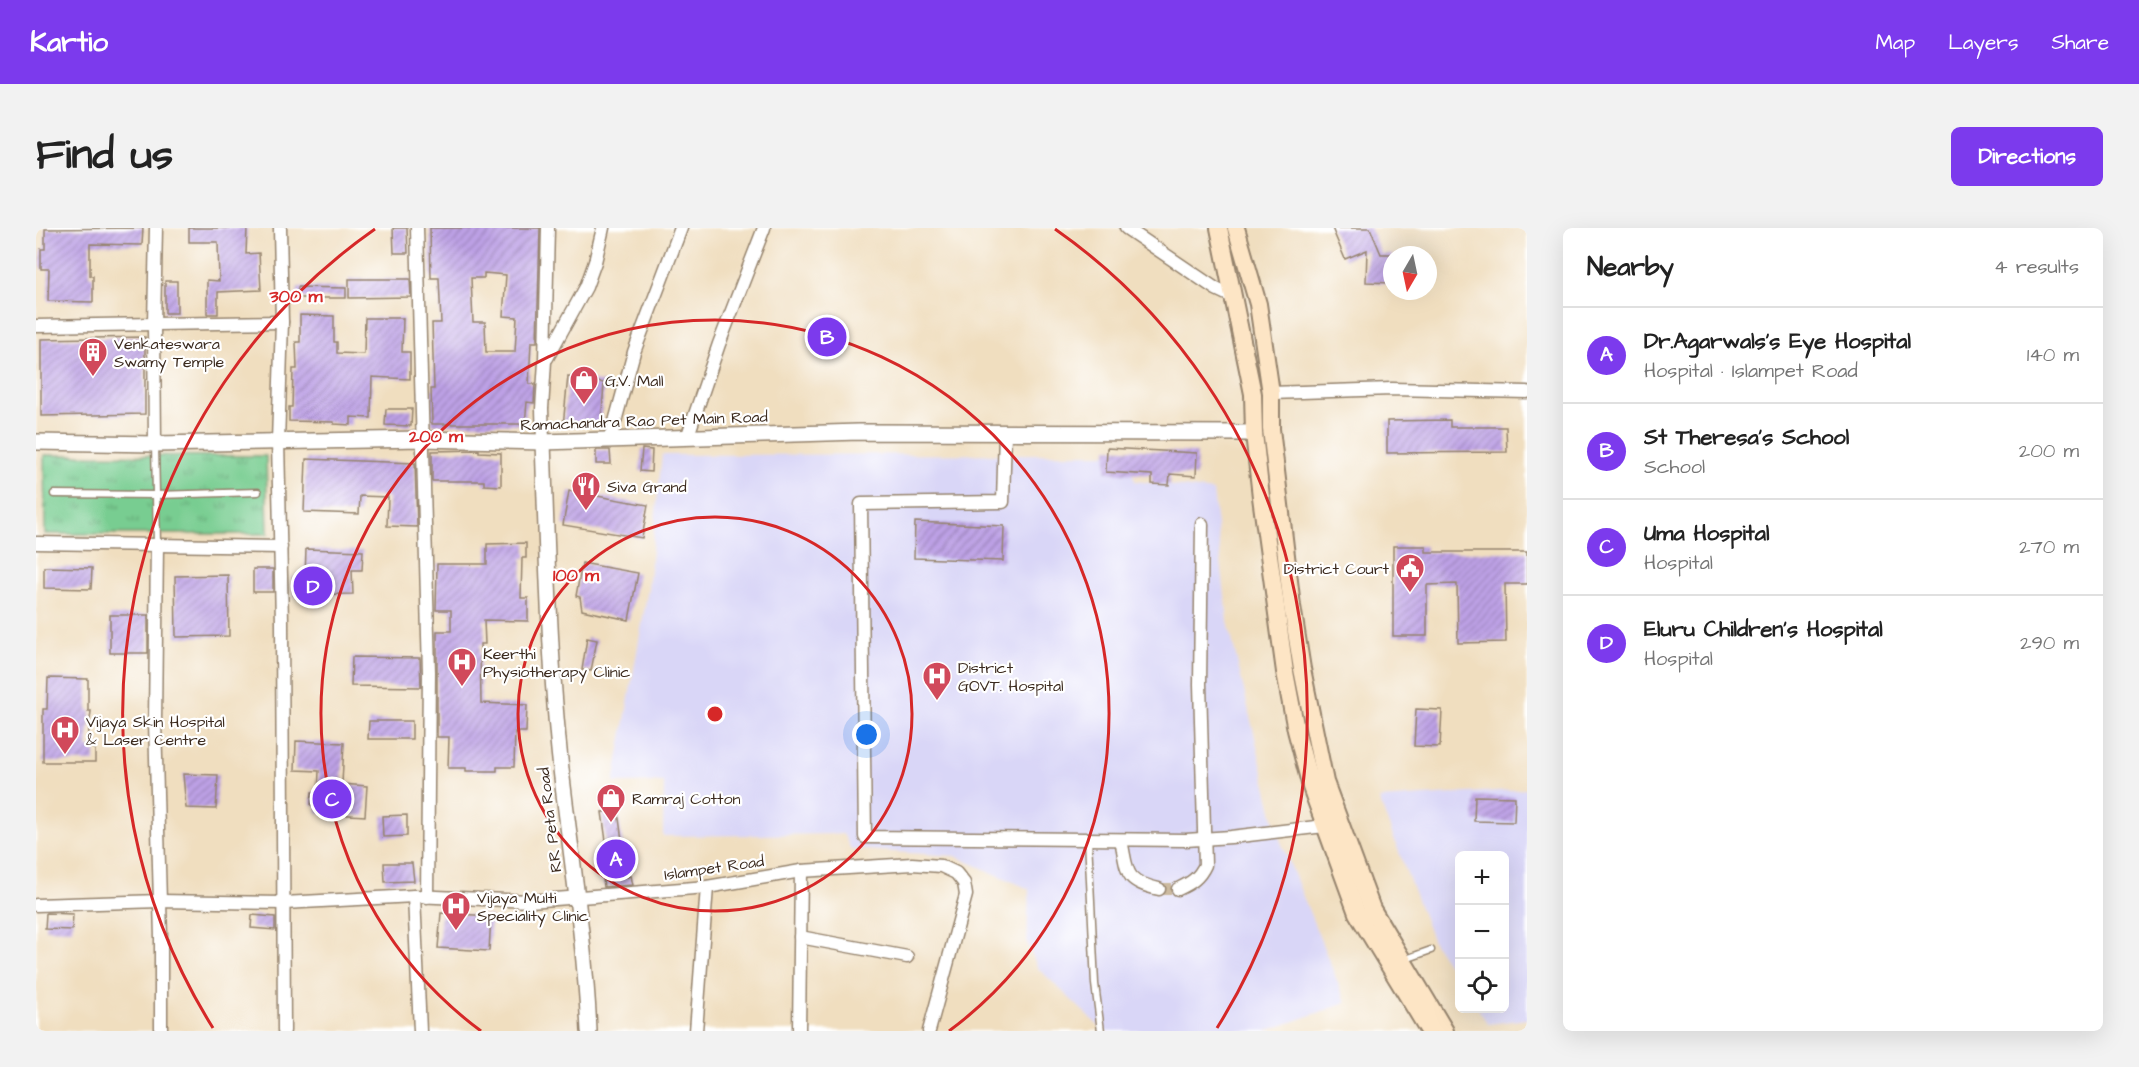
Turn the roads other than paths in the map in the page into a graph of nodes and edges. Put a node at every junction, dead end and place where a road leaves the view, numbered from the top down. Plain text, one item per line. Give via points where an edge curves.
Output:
1 (156, 228) edge
2 (280, 228) edge
3 (417, 228) edge
4 (548, 228) edge
5 (603, 228) edge
6 (681, 228) edge
7 (764, 228) edge
8 (1126, 228) edge
9 (1219, 228) edge
10 (1236, 228) edge
11 (1235, 298) junction
12 (282, 321) junction
13 (154, 324) junction
14 (36, 326) edge
15 (545, 361) junction
16 (1527, 392) edge
17 (1271, 393) junction
18 (1005, 432) junction
19 (1254, 433) junction
20 (687, 438) junction
21 (422, 439) junction
22 (610, 440) junction
23 (278, 441) junction
24 (36, 442) edge
25 (543, 442) junction
26 (155, 444) junction
27 (258, 492) dead end
28 (54, 494) dead end
29 (156, 495) junction
30 (1202, 524) dead end
31 (36, 543) edge
32 (157, 544) junction
33 (281, 547) junction
34 (1292, 602) junction
35 (1274, 604) junction
36 (1332, 825) junction
37 (1088, 839) junction
38 (1204, 839) junction
39 (1121, 840) junction
40 (801, 871) junction
41 (707, 887) junction
42 (1159, 890) tunnel mouth
43 (1178, 890) tunnel mouth
44 (414, 896) junction
45 (427, 897) junction
46 (577, 898) junction
47 (160, 901) junction
48 (284, 903) junction
49 (36, 905) edge
50 (800, 937) junction
51 (1431, 950) dead end
52 (907, 957) dead end
53 (1402, 961) junction
54 (161, 1031) edge
55 (284, 1031) edge
56 (420, 1031) edge
57 (589, 1031) edge
58 (696, 1031) edge
59 (799, 1031) edge
60 (930, 1031) edge
61 (1101, 1031) edge
62 (1429, 1031) edge
63 (1445, 1031) edge

1 - 13 street
2 - 12 street
3 - 21 street
4 - 15 street
5 - 15 street via 586,287
6 - 22 street via 634,352
7 - 20 street
8 - 11 street
9 - 11 main road
10 - 17 main road via 1258,304
11 - 19 main road via 1253,394
12 - 13 street
12 - 23 street
13 - 14 street
13 - 26 street
15 - 25 street
16 - 17 street via 1392,389
17 - 34 main road via 1271,429
18 - 19 street, Ramachandra Rao Pet Main Road
18 - 20 street, Ramachandra Rao Pet Main Road
18 - 37 street via 1003,502 861,504 865,837
19 - 35 main road
20 - 22 street, Ramachandra Rao Pet Main Road
21 - 23 street, Ramachandra Rao Pet Main Road
21 - 25 street, Ramachandra Rao Pet Main Road
21 - 45 street via 429,672
22 - 25 street, Ramachandra Rao Pet Main Road
23 - 26 street, Ramachandra Rao Pet Main Road
23 - 33 street
24 - 26 street, Ramachandra Rao Pet Main Road
25 - 46 street, RR Peta Road via 553,677
26 - 29 lane
27 - 29 lane
28 - 29 lane
29 - 32 lane
30 - 38 street via 1200,684
31 - 32 street
32 - 33 street
32 - 47 street via 155,721
33 - 48 street
34 - 35 main road
34 - 36 main road
35 - 36 main road via 1296,730 1311,787
36 - 38 street
36 - 53 main road
36 - 62 main road via 1357,913
37 - 39 street
37 - 61 lane
38 - 39 street
38 - 43 street via 1205,865 1201,874
39 - 42 street via 1128,875 1140,885
40 - 41 street, Islampet Road
40 - 50 street
40 - 60 street, Islampet Road via 912,864 956,873 964,883 966,895
41 - 46 street, Islampet Road
41 - 58 street
44 - 45 street, Islampet Road
44 - 48 street, Islampet Road
44 - 56 street
45 - 46 street, Islampet Road via 530,901
46 - 57 street, RR Peta Road
47 - 48 street, Islampet Road
47 - 49 street, Islampet Road
47 - 54 street
48 - 55 street
50 - 52 street
50 - 59 street
51 - 53 lane
53 - 63 main road

